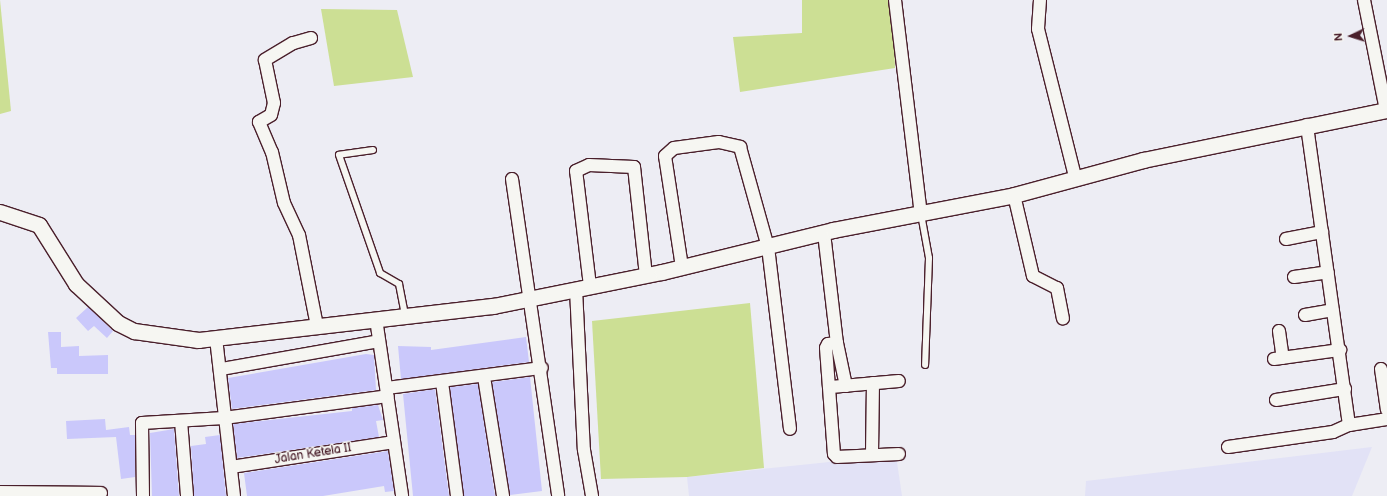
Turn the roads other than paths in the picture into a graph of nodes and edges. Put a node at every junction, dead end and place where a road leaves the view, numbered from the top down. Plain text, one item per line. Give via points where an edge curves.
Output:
1 (895, 0) edge
2 (1040, 0) edge
3 (1364, 0) edge
4 (310, 38) dead end
5 (1386, 110) edge
6 (1307, 125) junction
7 (373, 150) dead end
8 (1075, 176) junction
9 (512, 179) dead end
10 (1014, 195) junction
11 (0, 212) edge
12 (921, 214) junction
13 (824, 232) junction
14 (1322, 232) junction
15 (1286, 238) dead end
16 (768, 247) junction
17 (682, 267) junction
18 (1328, 272) junction
19 (646, 275) junction
20 (1294, 277) dead end
21 (583, 288) junction
22 (530, 299) junction
23 (1333, 310) junction
24 (1305, 315) dead end
25 (405, 316) junction
26 (1063, 318) dead end
27 (376, 319) junction
28 (317, 326) junction
29 (1279, 331) dead end
30 (216, 338) junction
31 (379, 341) junction
32 (837, 343) junction
33 (1340, 350) junction
34 (925, 365) dead end
35 (542, 368) junction
36 (221, 369) junction
37 (1381, 369) dead end
38 (484, 377) junction
39 (898, 381) dead end
40 (442, 382) junction
41 (873, 383) junction
42 (846, 386) junction
43 (831, 388) junction
44 (1345, 389) junction
45 (387, 392) junction
46 (1276, 400) dead end
47 (1387, 410) edge
48 (224, 418) junction
49 (1387, 419) edge
50 (181, 421) junction
51 (1349, 425) junction
52 (790, 429) dead end
53 (394, 442) junction
54 (1228, 447) dead end
55 (872, 454) junction
56 (899, 454) dead end
57 (231, 467) junction
58 (0, 492) edge
59 (101, 493) dead end
60 (143, 496) edge
61 (187, 496) edge
62 (234, 496) edge
63 (402, 496) edge
64 (457, 496) edge
65 (503, 496) edge
66 (556, 496) edge
67 (592, 496) edge

1 - 12 street
2 - 8 street via 1038,29
3 - 5 street
4 - 28 street via 293,43 264,60 274,103 271,115 259,122 272,152 284,203 299,235
5 - 6 street
6 - 8 street
6 - 14 street
7 - 25 lane via 339,155 380,273 399,284
8 - 10 street
9 - 22 street
10 - 12 street
10 - 26 street via 1033,276 1057,288
11 - 30 street via 39,225 76,284 118,323 134,331 166,337
12 - 13 street
12 - 34 lane via 929,258
13 - 16 street
13 - 32 street
14 - 15 street
14 - 18 street
16 - 17 street
16 - 17 street via 740,147 719,142 674,148 665,156
16 - 52 street
17 - 19 street
18 - 20 street
18 - 23 street
19 - 21 street
19 - 21 street via 635,169 630,164 589,165 576,171
21 - 22 street
21 - 67 street via 584,450
22 - 25 street
22 - 35 street
23 - 24 street
23 - 33 street
25 - 27 street
27 - 28 street
27 - 31 street
28 - 30 street
29 - 33 street via 1279,359
30 - 36 street
31 - 36 street
31 - 45 street
32 - 42 street
32 - 43 street via 828,344 826,348
33 - 44 street
35 - 38 street
35 - 66 street
36 - 48 street
37 - 47 street
38 - 40 street
38 - 65 street
39 - 41 street
40 - 45 street
40 - 64 street
41 - 42 street
41 - 55 street
42 - 43 street
43 - 55 street via 835,456
44 - 46 street
44 - 51 street
45 - 48 street
45 - 53 street
48 - 50 street
48 - 57 street
49 - 51 street
50 - 60 street via 140,426
50 - 61 street
51 - 54 street via 1333,432
53 - 57 street, Jalan Ketela II
53 - 63 street
55 - 56 street
57 - 62 street
58 - 59 street

